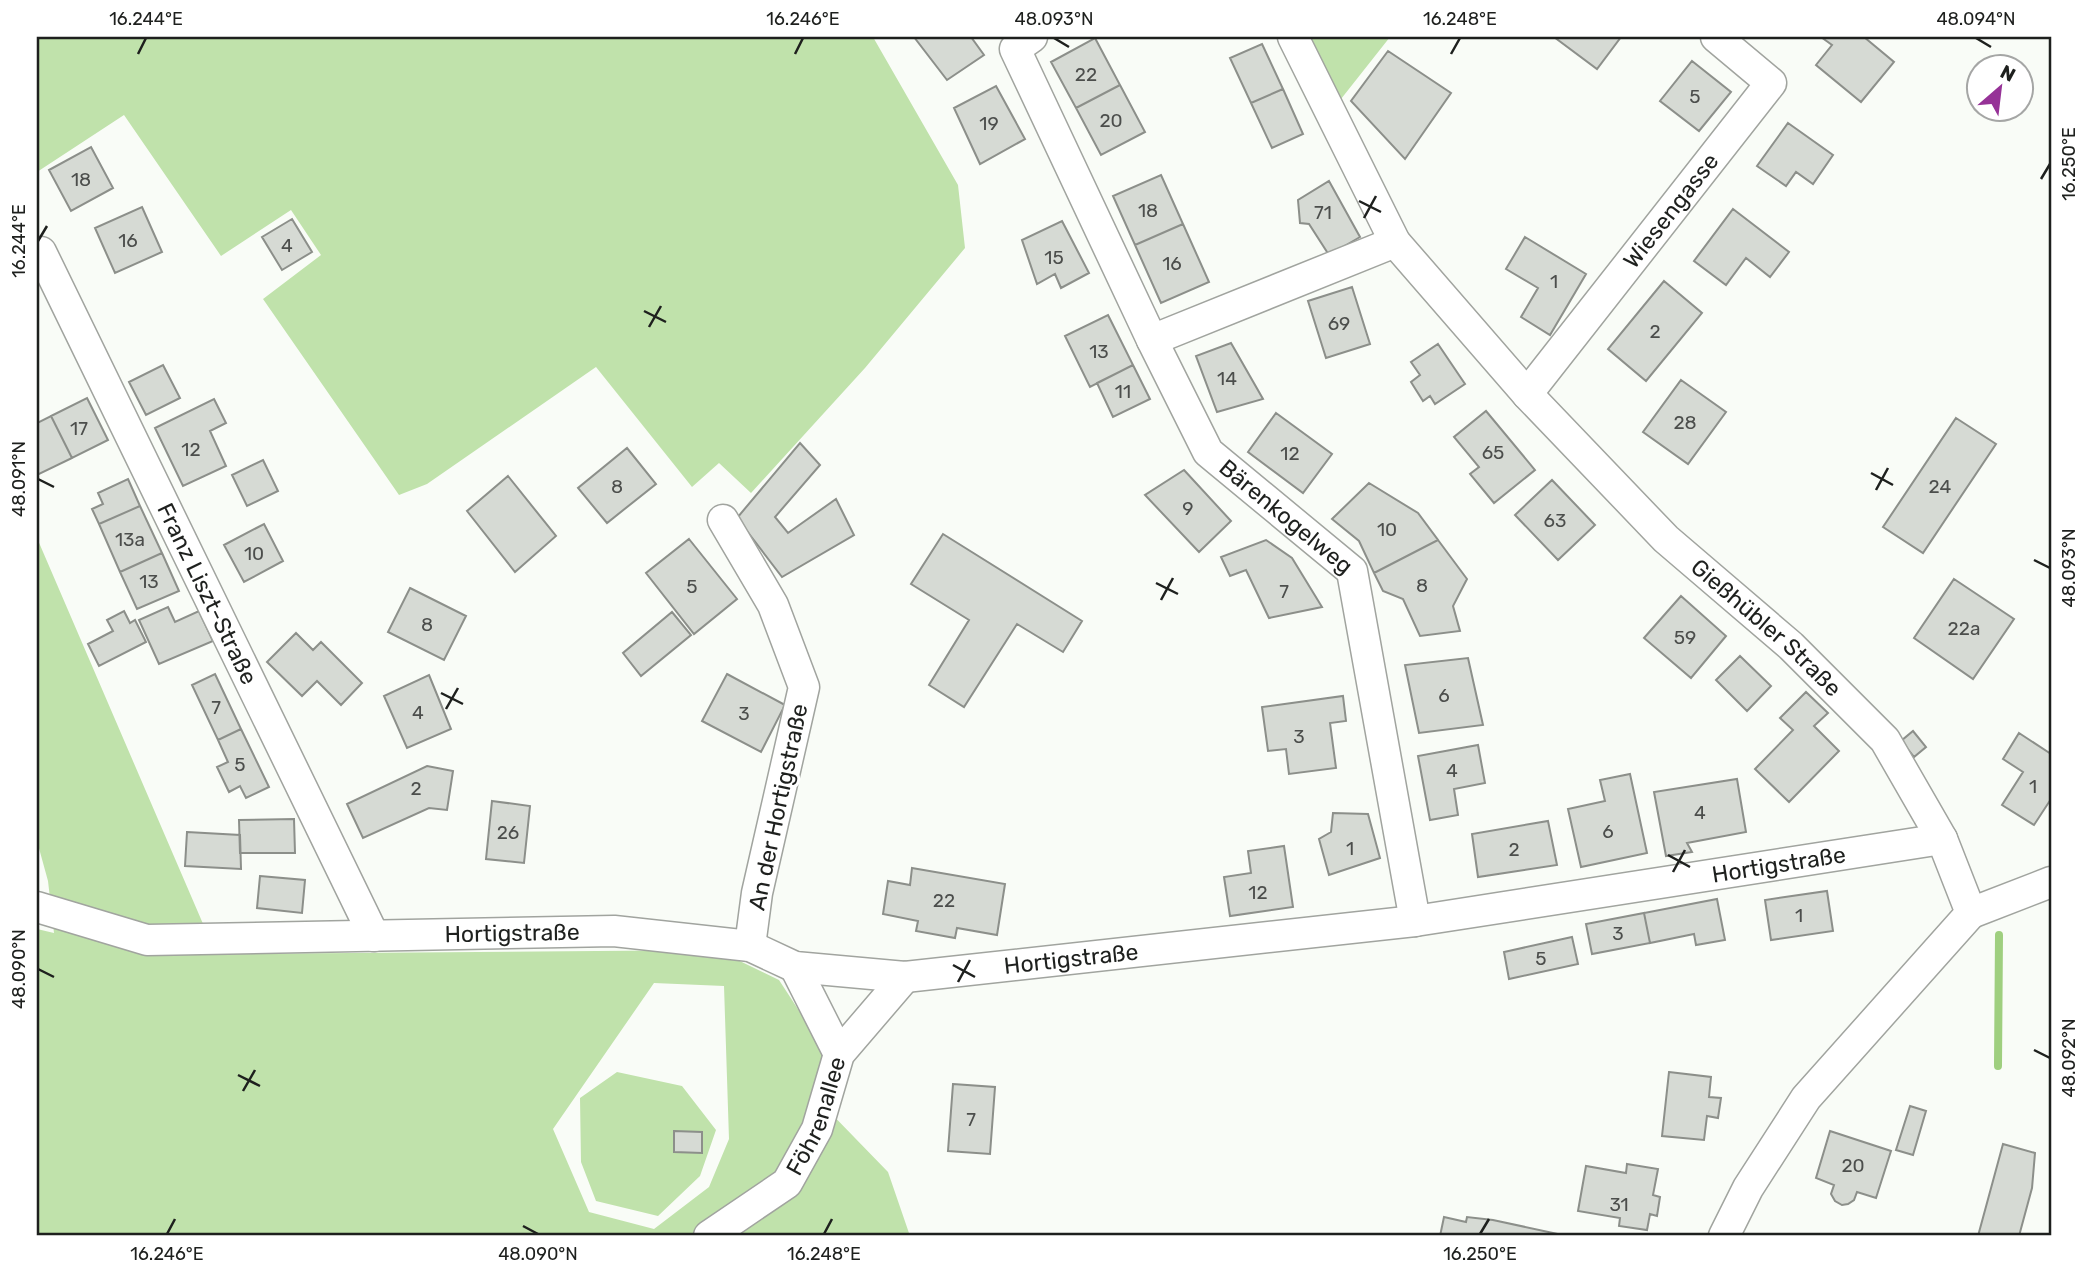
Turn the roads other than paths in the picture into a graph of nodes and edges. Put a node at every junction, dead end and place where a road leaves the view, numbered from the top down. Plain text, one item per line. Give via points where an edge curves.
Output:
1 (1032, 37) edge
2 (1293, 37) edge
3 (1716, 37) edge
4 (1395, 242) junction
5 (41, 251) dead end
6 (1152, 340) junction
7 (1527, 394) junction
8 (723, 520) dead end
9 (1942, 839) junction
10 (2051, 882) edge
11 (37, 907) edge
12 (1971, 913) junction
13 (1415, 921) junction
14 (374, 936) junction
15 (750, 946) junction
16 (795, 968) junction
17 (905, 976) junction
18 (839, 1054) junction
19 (709, 1236) edge
20 (1724, 1236) edge

1 - 6 street, Bärenkogelweg via 1016,50
2 - 4 street, Gießhübler Straße
3 - 7 street, Wiesengasse via 1771,83
4 - 6 street
4 - 7 street, Gießhübler Straße
5 - 14 street, Franz Liszt-Straße
6 - 13 street, Bärenkogelweg via 1208,452 1352,571
7 - 9 street, Gießhübler Straße via 1666,539 1791,646 1885,740
8 - 15 street, An der Hortigstraße via 773,605 804,687 757,893
9 - 12 street, Gießhübler Straße
9 - 13 street, Hortigstraße
10 - 12 street
11 - 14 street, Hortigstraße via 147,940
12 - 20 street via 1806,1098 1748,1188
13 - 17 street, Hortigstraße
14 - 15 street, Hortigstraße via 614,931
15 - 16 street, Hortigstraße
16 - 17 street, Hortigstraße
16 - 18 street
17 - 18 street, Föhrenallee
18 - 19 street, Föhrenallee via 817,1129 788,1183

